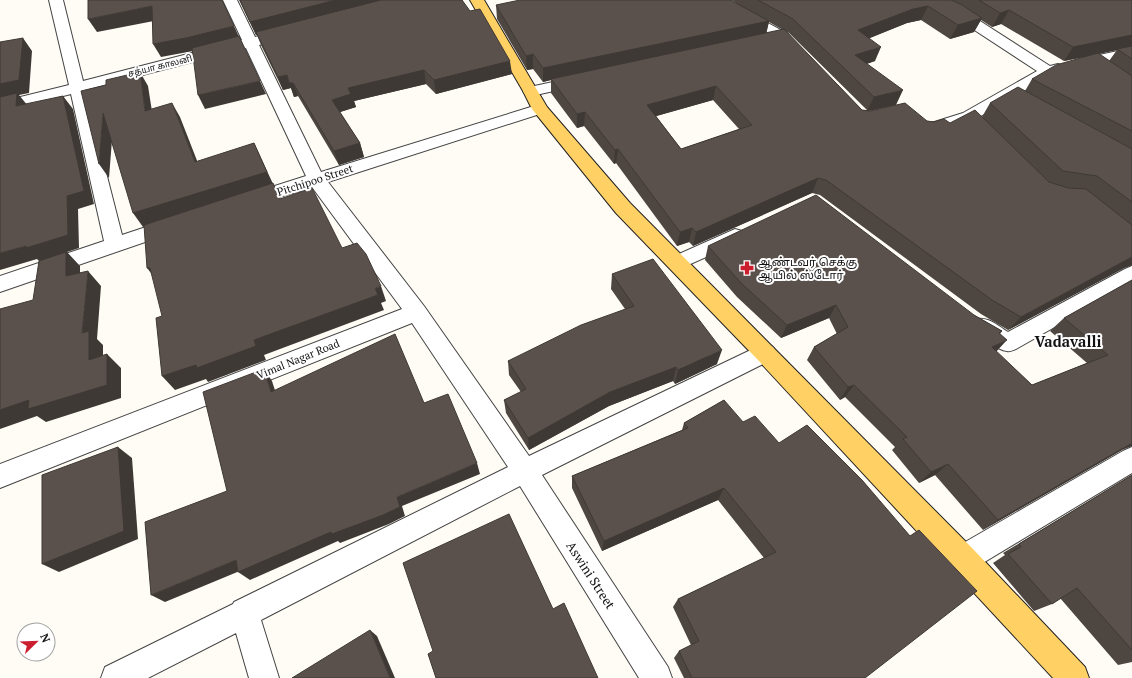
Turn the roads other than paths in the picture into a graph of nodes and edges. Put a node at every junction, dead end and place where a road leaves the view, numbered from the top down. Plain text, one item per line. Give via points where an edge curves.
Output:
1 (56, 0) edge
2 (230, 0) edge
3 (477, 0) edge
4 (721, 0) edge
5 (931, 0) edge
6 (305, 28) edge
7 (250, 42) junction
8 (752, 44) edge
9 (1132, 52) edge
10 (1090, 61) junction
11 (1048, 71) junction
12 (1108, 73) edge
13 (592, 78) edge
14 (77, 87) junction
15 (536, 100) junction
16 (0, 107) edge
17 (907, 115) edge
18 (969, 116) junction
19 (997, 143) edge
20 (316, 179) junction
21 (234, 205) edge
22 (189, 220) edge
23 (755, 227) edge
24 (115, 245) junction
25 (677, 263) junction
26 (1132, 274) edge
27 (0, 284) edge
28 (416, 312) junction
29 (966, 316) edge
30 (765, 353) junction
31 (1132, 459) edge
32 (525, 471) junction
33 (0, 476) edge
34 (963, 558) junction
35 (244, 612) junction
36 (116, 678) edge
37 (264, 678) edge
38 (657, 678) edge
39 (1074, 678) edge

1 - 14 street
2 - 7 street
3 - 15 main road
4 - 8 street via 788,43
5 - 11 street via 961,15
6 - 7 street, சத்யா காலனி
7 - 14 street, சத்யா காலனி
7 - 20 street
9 - 10 street
10 - 11 street
10 - 12 street
11 - 18 street via 1015,97
13 - 15 street, Pitchipoo Street
14 - 16 street, சத்யா காலனி
14 - 24 street
15 - 20 street, Pitchipoo Street
15 - 25 main road via 623,208
17 - 18 street via 926,130
18 - 19 street
20 - 21 street, Pitchipoo Street
20 - 28 street
22 - 24 street
23 - 25 street
24 - 27 street
25 - 30 main road
26 - 29 street via 1008,343
28 - 32 street
28 - 33 street, Vimal Nagar Road
30 - 32 street
30 - 34 main road
31 - 34 street
32 - 35 street
32 - 38 street, Aswini Street
34 - 39 main road
35 - 36 street
35 - 37 street

